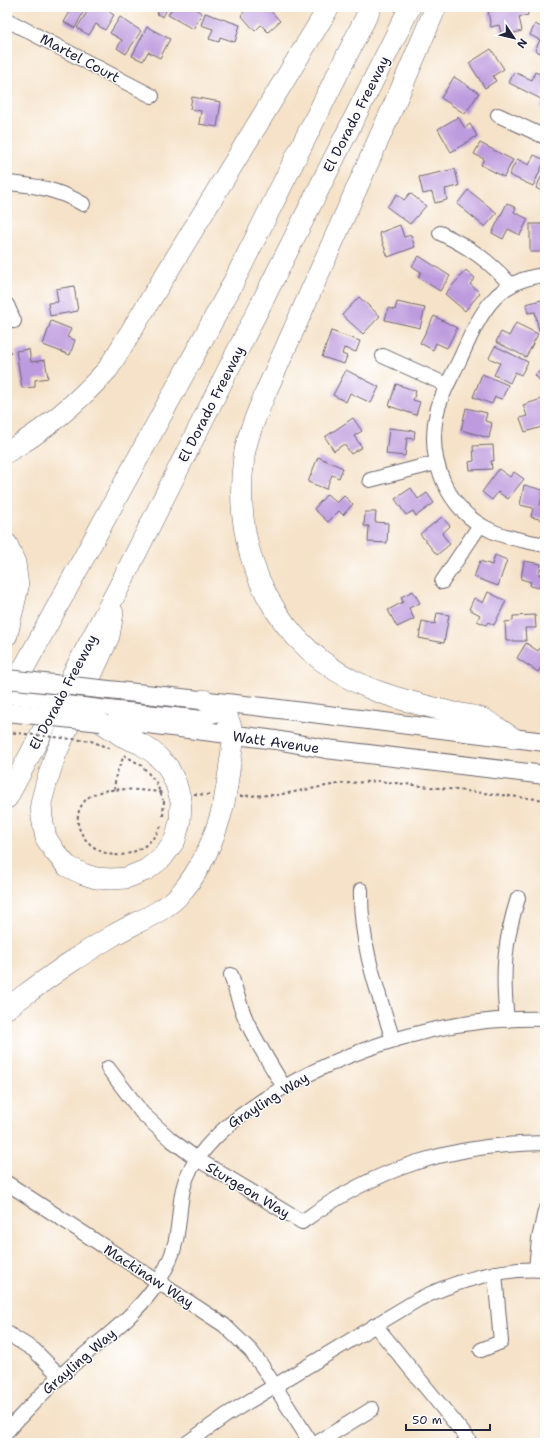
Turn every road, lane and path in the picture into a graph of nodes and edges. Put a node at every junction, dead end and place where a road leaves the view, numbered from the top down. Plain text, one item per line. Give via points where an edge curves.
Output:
1 (329, 7) edge
2 (371, 7) edge
3 (410, 7) edge
4 (436, 7) edge
5 (7, 20) edge
6 (152, 96) dead end
7 (498, 115) dead end
8 (545, 137) edge
9 (7, 183) edge
10 (84, 204) dead end
11 (440, 233) dead end
12 (545, 275) edge
13 (511, 285) junction
14 (7, 305) edge
15 (14, 320) dead end
16 (383, 356) dead end
17 (447, 385) junction
18 (7, 452) edge
19 (436, 463) junction
20 (370, 480) dead end
21 (480, 525) junction
22 (7, 544) edge
23 (545, 545) edge
24 (442, 582) dead end
25 (117, 591) junction
26 (7, 635) edge
27 (7, 679) edge
28 (7, 696) edge
29 (7, 700) edge
30 (263, 707) junction
31 (204, 709) junction
32 (7, 712) edge
33 (226, 713) junction
34 (105, 715) junction
35 (7, 732) edge
36 (234, 735) junction
37 (514, 738) junction
38 (545, 742) edge
39 (112, 750) dead end
40 (118, 753) dead end
41 (124, 756) junction
42 (545, 775) edge
43 (114, 790) junction
44 (177, 794) junction
45 (224, 795) junction
46 (7, 798) edge
47 (545, 800) edge
48 (361, 890) dead end
49 (518, 898) dead end
50 (232, 975) dead end
51 (7, 1008) edge
52 (545, 1019) edge
53 (507, 1020) junction
54 (393, 1040) junction
55 (108, 1068) dead end
56 (284, 1087) junction
57 (545, 1143) edge
58 (197, 1159) junction
59 (7, 1183) edge
60 (545, 1211) edge
61 (540, 1270) edge
62 (495, 1273) junction
63 (158, 1282) junction
64 (375, 1325) junction
65 (7, 1333) edge
66 (481, 1350) dead end
67 (60, 1376) junction
68 (274, 1386) junction
69 (372, 1409) dead end
70 (7, 1432) edge
71 (187, 1443) edge
72 (311, 1443) edge
73 (317, 1443) edge
74 (464, 1443) edge

1 - 18 highway via 108,369 54,422
2 - 29 highway via 230,289
3 - 25 highway, El Dorado Freeway
4 - 37 highway via 252,425 244,455 241,489 243,526 251,560 275,611 292,633 318,658 342,676 370,689 405,701 482,719
5 - 6 street, Martel Court
7 - 8 street
9 - 10 street via 56,191
11 - 13 street via 473,250
12 - 13 street
13 - 17 street via 486,307
14 - 15 street
16 - 17 street
17 - 19 street via 438,406 434,428
19 - 20 street
19 - 21 street via 445,486 455,501
21 - 23 street via 509,538
21 - 24 street
22 - 26 highway via 15,563 18,587
25 - 44 highway via 110,636 55,756 46,784 41,803 46,838 67,866 83,874 96,878 126,878 146,870 162,858 175,840 180,821
25 - 46 highway, El Dorado Freeway
27 - 31 main road, bridge via 118,691
28 - 34 street, bridge
30 - 31 main road
30 - 33 street
30 - 37 main road
31 - 33 highway
31 - 34 street
31 - 36 street
32 - 34 main road, Watt Avenue, bridge
33 - 36 highway
34 - 36 main road, Watt Avenue via 124,721
34 - 44 highway via 122,736 154,753 168,767
35 - 39 path, bridge via 91,741
36 - 42 main road, Watt Avenue via 326,749
36 - 45 highway
37 - 38 main road
40 - 41 path
41 - 43 path via 116,774
41 - 44 path, bridge via 141,765 156,782
43 - 44 path
43 - 44 path via 91,795 81,806 76,818 85,841 94,848 125,855 143,847 154,838
44 - 45 path
45 - 47 path via 277,795 337,784 378,781
45 - 51 highway via 218,826 208,851 181,893 152,915 125,928 73,960
48 - 54 street via 366,950
49 - 53 street via 506,941 504,990
50 - 56 street via 246,1021
52 - 53 street, Grayling Way
53 - 54 street, Grayling Way via 470,1023
54 - 56 street, Grayling Way via 334,1062
55 - 58 street via 155,1127
56 - 58 street, Grayling Way via 228,1125
57 - 58 street, Sturgeon Way via 493,1145 415,1162 365,1183 302,1222
58 - 63 street, Grayling Way via 184,1184 174,1247
59 - 63 street, Mackinaw Way
60 - 61 street via 539,1239
61 - 62 street
62 - 64 street via 443,1288
62 - 66 street via 501,1342
63 - 67 street, Grayling Way via 117,1328
63 - 68 street, Mackinaw Way via 224,1325 262,1366
64 - 68 street
64 - 74 street via 468,1439
65 - 67 street via 34,1350
67 - 70 street, Grayling Way
68 - 71 street
68 - 72 street, Mackinaw Way
69 - 73 street

